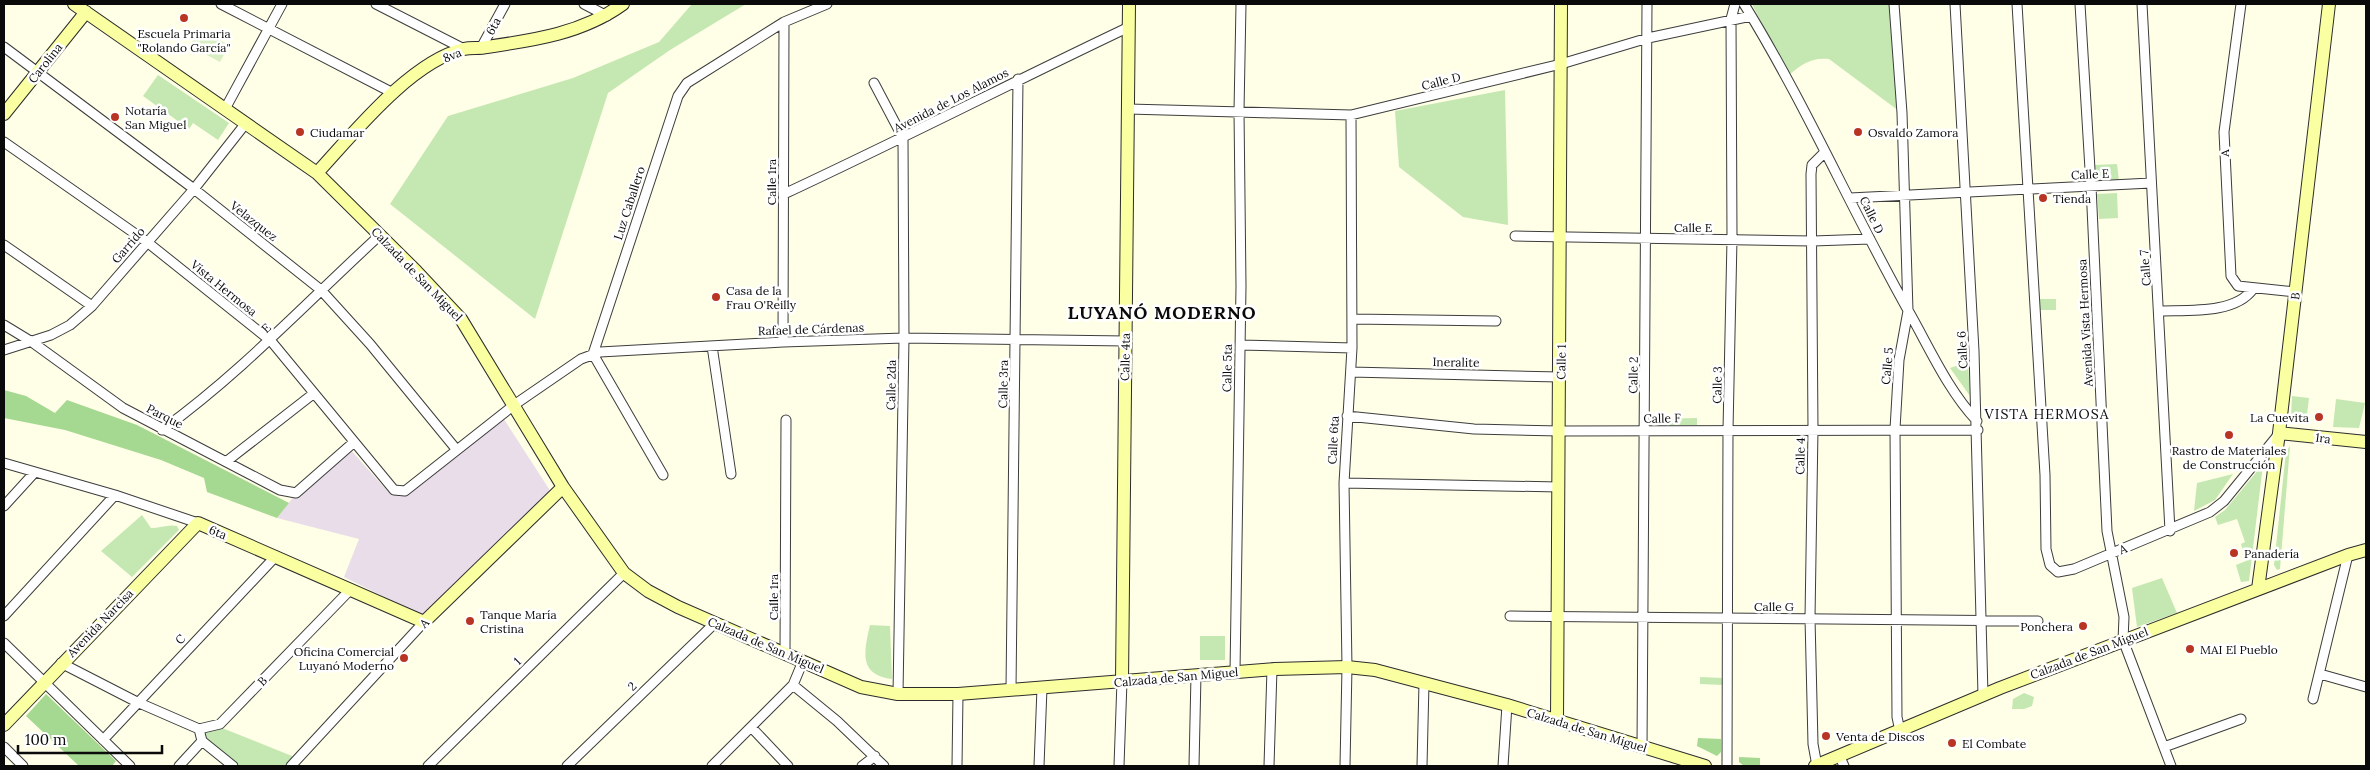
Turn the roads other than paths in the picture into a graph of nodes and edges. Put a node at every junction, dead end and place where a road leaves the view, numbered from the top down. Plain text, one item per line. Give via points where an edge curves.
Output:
1 (221, 4) edge
2 (282, 4) edge
3 (376, 4) edge
4 (505, 4) edge
5 (584, 4) edge
6 (623, 4) edge
7 (827, 4) edge
8 (1129, 4) edge
9 (1241, 4) edge
10 (1562, 4) edge
11 (1647, 4) edge
12 (1735, 4) edge
13 (1744, 4) edge
14 (1894, 4) edge
15 (1954, 4) edge
16 (2017, 4) edge
17 (2080, 4) edge
18 (2142, 4) edge
19 (2241, 4) edge
20 (2329, 4) edge
21 (77, 6) edge
22 (607, 16) junction
23 (1751, 16) junction
24 (1731, 19) junction
25 (784, 22) junction
26 (1129, 27) junction
27 (268, 30) junction
28 (1648, 38) junction
29 (4, 47) edge
30 (481, 48) junction
31 (464, 49) junction
32 (1561, 64) junction
33 (38, 74) junction
34 (1018, 79) junction
35 (874, 83) dead end
36 (393, 93) junction
37 (224, 109) junction
38 (1128, 109) junction
39 (1239, 111) junction
40 (4, 114) edge
41 (1351, 115) junction
42 (246, 123) junction
43 (904, 138) junction
44 (4, 142) edge
45 (1825, 152) junction
46 (317, 173) junction
47 (2151, 183) junction
48 (2091, 186) junction
49 (2028, 189) junction
50 (194, 190) junction
51 (1965, 192) junction
52 (784, 194) junction
53 (1905, 196) junction
54 (1850, 198) junction
55 (380, 236) junction
56 (1515, 236) dead end
57 (1561, 237) junction
58 (1647, 239) junction
59 (1732, 239) junction
60 (1870, 239) junction
61 (1813, 241) junction
62 (147, 242) junction
63 (4, 245) edge
64 (2253, 289) junction
65 (321, 290) junction
66 (2296, 292) junction
67 (92, 306) junction
68 (1908, 311) junction
69 (2160, 311) junction
70 (1352, 319) junction
71 (1496, 321) dead end
72 (4, 325) edge
73 (904, 338) junction
74 (271, 341) junction
75 (1016, 341) junction
76 (1126, 341) junction
77 (32, 342) junction
78 (782, 342) junction
79 (1240, 345) junction
80 (712, 346) junction
81 (1352, 348) junction
82 (4, 350) edge
83 (593, 354) junction
84 (1351, 372) junction
85 (1560, 377) junction
86 (313, 394) junction
87 (514, 405) junction
88 (1347, 416) junction
89 (786, 420) dead end
90 (1977, 425) junction
91 (1813, 429) junction
92 (1896, 429) junction
93 (162, 430) junction
94 (1728, 430) junction
95 (1560, 431) junction
96 (1644, 431) junction
97 (2279, 433) junction
98 (2366, 442) edge
99 (353, 443) junction
100 (456, 449) junction
101 (227, 461) junction
102 (4, 463) edge
103 (35, 472) junction
104 (731, 474) dead end
105 (663, 475) dead end
106 (1344, 483) junction
107 (563, 486) junction
108 (1560, 487) junction
109 (115, 495) junction
110 (4, 506) edge
111 (198, 523) junction
112 (2170, 530) junction
113 (2366, 550) edge
114 (2111, 553) junction
115 (2348, 555) junction
116 (276, 556) junction
117 (624, 573) junction
118 (351, 589) junction
119 (2258, 589) junction
120 (4, 616) edge
121 (1510, 616) dead end
122 (1558, 617) junction
123 (1644, 618) junction
124 (1728, 618) junction
125 (1810, 618) junction
126 (1896, 619) junction
127 (1980, 620) junction
128 (2038, 621) dead end
129 (424, 622) junction
130 (715, 623) junction
131 (2123, 640) junction
132 (4, 643) edge
133 (785, 653) junction
134 (804, 661) junction
135 (61, 663) junction
136 (1348, 667) junction
137 (1272, 669) junction
138 (1235, 672) junction
139 (2320, 674) junction
140 (1196, 675) junction
141 (1122, 681) junction
142 (43, 682) junction
143 (1424, 683) junction
144 (793, 685) junction
145 (2366, 687) edge
146 (1042, 688) junction
147 (1011, 689) junction
148 (898, 694) junction
149 (958, 694) junction
150 (1983, 695) junction
151 (2313, 699) dead end
152 (137, 702) junction
153 (1507, 705) junction
154 (2241, 719) dead end
155 (1557, 720) junction
156 (4, 725) edge
157 (752, 728) junction
158 (199, 729) junction
159 (1900, 732) junction
160 (103, 740) junction
161 (202, 741) junction
162 (2164, 746) junction
163 (4, 747) edge
164 (1642, 747) junction
165 (875, 756) junction
166 (1842, 762) edge
167 (293, 764) edge
168 (23, 766) edge
169 (130, 766) edge
170 (179, 766) edge
171 (233, 766) edge
172 (304, 766) edge
173 (428, 766) edge
174 (567, 766) edge
175 (712, 766) edge
176 (788, 766) edge
177 (862, 766) edge
178 (884, 766) edge
179 (957, 766) edge
180 (1039, 766) edge
181 (1119, 766) edge
182 (1194, 766) edge
183 (1269, 766) edge
184 (1345, 766) edge
185 (1422, 766) edge
186 (1503, 766) edge
187 (1705, 766) edge
188 (1727, 766) edge
189 (1816, 766) edge
190 (2172, 766) edge

1 - 27 street
2 - 27 street
3 - 31 street
4 - 30 street, 6ta
5 - 22 street
6 - 22 main road, 8va
7 - 25 street, Luz Caballero
8 - 26 main road, Calle 4ta
9 - 39 street, Calle 5ta
10 - 32 main road, Calle 1
11 - 28 street, Calle 2
12 - 24 street, Calle 3
13 - 23 street, Calle D
14 - 53 street, Calle 5
15 - 51 street, Calle 6
16 - 49 street
17 - 48 street, Avenida Vista Hermosa
18 - 47 street, Calle 7
19 - 64 street, A via 2224,132 2224,159 2231,276 2238,286
20 - 66 main road, B
21 - 33 main road, Carolina
21 - 37 main road, Calzada de San Miguel
22 - 30 main road, 8va via 582,28 536,40
23 - 24 street, Calle D
23 - 45 street, Calle D
24 - 28 street, Calle D
24 - 59 street, Calle 3
25 - 52 street, Calle 1ra
25 - 83 street, Luz Caballero via 687,83 678,96
26 - 34 street, Avenida de Los Alamos
26 - 38 main road, Calle 4ta
27 - 36 street
27 - 37 street
28 - 32 street, Calle D
28 - 58 street, Calle 2
29 - 33 street, Velazquez
30 - 31 main road, 8va
31 - 36 main road, 8va via 421,68
32 - 41 street, Calle D
32 - 57 main road, Calle 1
33 - 40 main road, Carolina
33 - 50 street, Velazquez
34 - 43 street, Avenida de Los Alamos
34 - 75 street, Calle 3ra
35 - 43 street, Calle 2da
36 - 46 main road, 8va
37 - 42 main road, Calzada de San Miguel
38 - 39 street, Calle D
38 - 76 main road, Calle 4ta
39 - 41 street, Calle D
39 - 79 street, Calle 5ta
41 - 70 street, Calle 6ta
42 - 46 main road, Calzada de San Miguel
42 - 50 street, Garrido
43 - 52 street, Avenida de Los Alamos
43 - 73 street, Calle 2da
44 - 62 street, Vista Hermosa
45 - 54 street, Calle D
45 - 61 street, Calle 4 via 1812,165
46 - 55 main road, Calzada de San Miguel
47 - 48 street, Calle E
47 - 69 street, Calle 7
48 - 49 street, Calle E
48 - 114 street, Avenida Vista Hermosa via 2107,531
49 - 51 street, Calle E
49 - 114 street, A via 2045,474 2046,549 2050,565 2055,571 2063,572
50 - 62 street, Garrido
50 - 65 street, Velazquez
51 - 53 street, Calle E
51 - 90 street, Calle 6
52 - 78 street, Calle 1ra
53 - 54 street, Calle E
53 - 68 street, Calle 5
54 - 60 street, Calle D
55 - 65 street, E
55 - 87 main road, Calzada de San Miguel via 461,319
56 - 57 street, Calle E
57 - 58 street, Calle E
57 - 85 main road, Calle 1
58 - 59 street, Calle E
58 - 96 street, Calle 2
59 - 61 street, Calle E
59 - 94 street, Calle 3
60 - 61 street, Calle E
60 - 68 street, Calle D
61 - 91 street, Calle 4
62 - 67 street, Garrido
62 - 74 street, Vista Hermosa
63 - 67 street
64 - 66 street
64 - 69 street via 2238,302 2210,308
65 - 74 street, E
65 - 100 street, Velazquez
66 - 97 main road, B
67 - 77 street, Garrido via 70,325
68 - 90 street, Calle D via 1960,403
68 - 92 street, Calle 5 via 1899,360
69 - 112 street, Calle 7
70 - 71 street
70 - 81 street, Calle 6ta
72 - 77 street, Parque
73 - 75 street, Rafael de Cárdenas
73 - 78 street, Rafael de Cárdenas
73 - 148 street, Calle 2da
74 - 86 street, Vista Hermosa
74 - 93 street, E
75 - 76 street, Rafael de Cárdenas
75 - 147 street, Calle 3ra
76 - 141 main road, Calle 4ta
77 - 82 street, Garrido
77 - 93 street, Parque via 123,408
78 - 80 street, Rafael de Cárdenas
79 - 81 street
79 - 138 street, Calle 5ta
80 - 83 street, Rafael de Cárdenas
80 - 104 street
81 - 84 street, Calle 6ta
83 - 87 street, Rafael de Cárdenas via 568,366
83 - 105 street
84 - 85 street, Ineralite
84 - 88 street, Calle 6ta
85 - 95 main road, Calle 1
86 - 99 street, Vista Hermosa
86 - 101 street
87 - 100 street
87 - 107 main road, Calzada de San Miguel
88 - 95 street, Calle F via 1474,429
88 - 106 street, Calle 6ta
89 - 133 street, Calle 1ra
90 - 92 street, Calle F
90 - 127 street, Calle 6
91 - 92 street, Calle F
91 - 94 street, Calle F
91 - 125 street, Calle 4
92 - 126 street, Calle 5
93 - 101 street, Parque
94 - 96 street, Calle F
94 - 124 street, Calle 3
95 - 96 street, Calle F
95 - 108 main road, Calle 1
96 - 123 street, Calle 2
97 - 98 main road, 1ra
97 - 112 street, A via 2216,508
97 - 119 main road, B
99 - 100 street, Vista Hermosa via 394,490 405,491
99 - 101 street, Parque via 296,493 280,490
102 - 103 street, 6ta
103 - 109 street, 6ta
103 - 110 street
106 - 108 street
106 - 136 street, Calle 6ta
107 - 117 main road, Calzada de San Miguel
107 - 129 main road, A
108 - 122 main road, Calle 1
109 - 111 street, 6ta
109 - 120 street
111 - 116 main road, 6ta
111 - 135 main road, Avenida Narcisa
112 - 114 street, A
113 - 115 main road, Calzada de San Miguel
114 - 131 street, Avenida Vista Hermosa via 2124,616
115 - 119 main road, Calzada de San Miguel
115 - 139 street
116 - 118 main road, 6ta
116 - 152 street, C
117 - 130 main road, Calzada de San Miguel via 648,591
117 - 173 street, 1
118 - 129 main road, 6ta
118 - 158 street, B via 220,724
119 - 131 main road, Calzada de San Miguel
121 - 122 street, Calle G
122 - 123 street, Calle G
122 - 155 main road, Calle 1
123 - 124 street, Calle G
123 - 164 street, Calle 2
124 - 125 street, Calle G
124 - 188 street, Calle 3
125 - 126 street, Calle G
125 - 189 street, Calle 4
126 - 127 street, Calle G
126 - 159 street, Calle 5
127 - 128 street, Calle G
127 - 150 street, Calle 6
129 - 167 street, A
130 - 133 main road, Calzada de San Miguel
130 - 174 street, 2
131 - 150 main road, Calzada de San Miguel
131 - 162 street
132 - 142 street
133 - 134 main road, Calzada de San Miguel
134 - 144 street
134 - 148 main road, Calzada de San Miguel via 861,687
135 - 142 main road, Avenida Narcisa
135 - 152 street
136 - 137 main road, Calzada de San Miguel
136 - 143 main road, Calzada de San Miguel via 1375,670
136 - 184 street, Calle 6ta
137 - 138 main road, Calzada de San Miguel
137 - 183 street
138 - 140 main road, Calzada de San Miguel
139 - 145 street
139 - 151 street
140 - 141 main road, Calzada de San Miguel
140 - 182 street
141 - 146 main road, Calzada de San Miguel
141 - 181 street
142 - 156 main road, Avenida Narcisa
142 - 160 street
143 - 153 main road, Calzada de San Miguel
143 - 185 street
144 - 157 street
144 - 165 street
146 - 147 main road, Calzada de San Miguel
146 - 180 street
147 - 149 main road, Calzada de San Miguel
148 - 149 main road, Calzada de San Miguel
149 - 179 street
150 - 159 main road, Calzada de San Miguel
152 - 158 street
152 - 160 street, C
153 - 155 main road, Calzada de San Miguel
153 - 186 street
154 - 162 street
155 - 164 main road, Calzada de San Miguel
157 - 175 street
157 - 176 street
158 - 161 street
159 - 166 main road, Calzada de San Miguel
160 - 169 street
161 - 170 street
161 - 171 street
162 - 190 street
163 - 168 street
164 - 187 main road, Calzada de San Miguel
165 - 177 street
165 - 178 street
166 - 189 main road, Calzada de San Miguel
167 - 172 street

